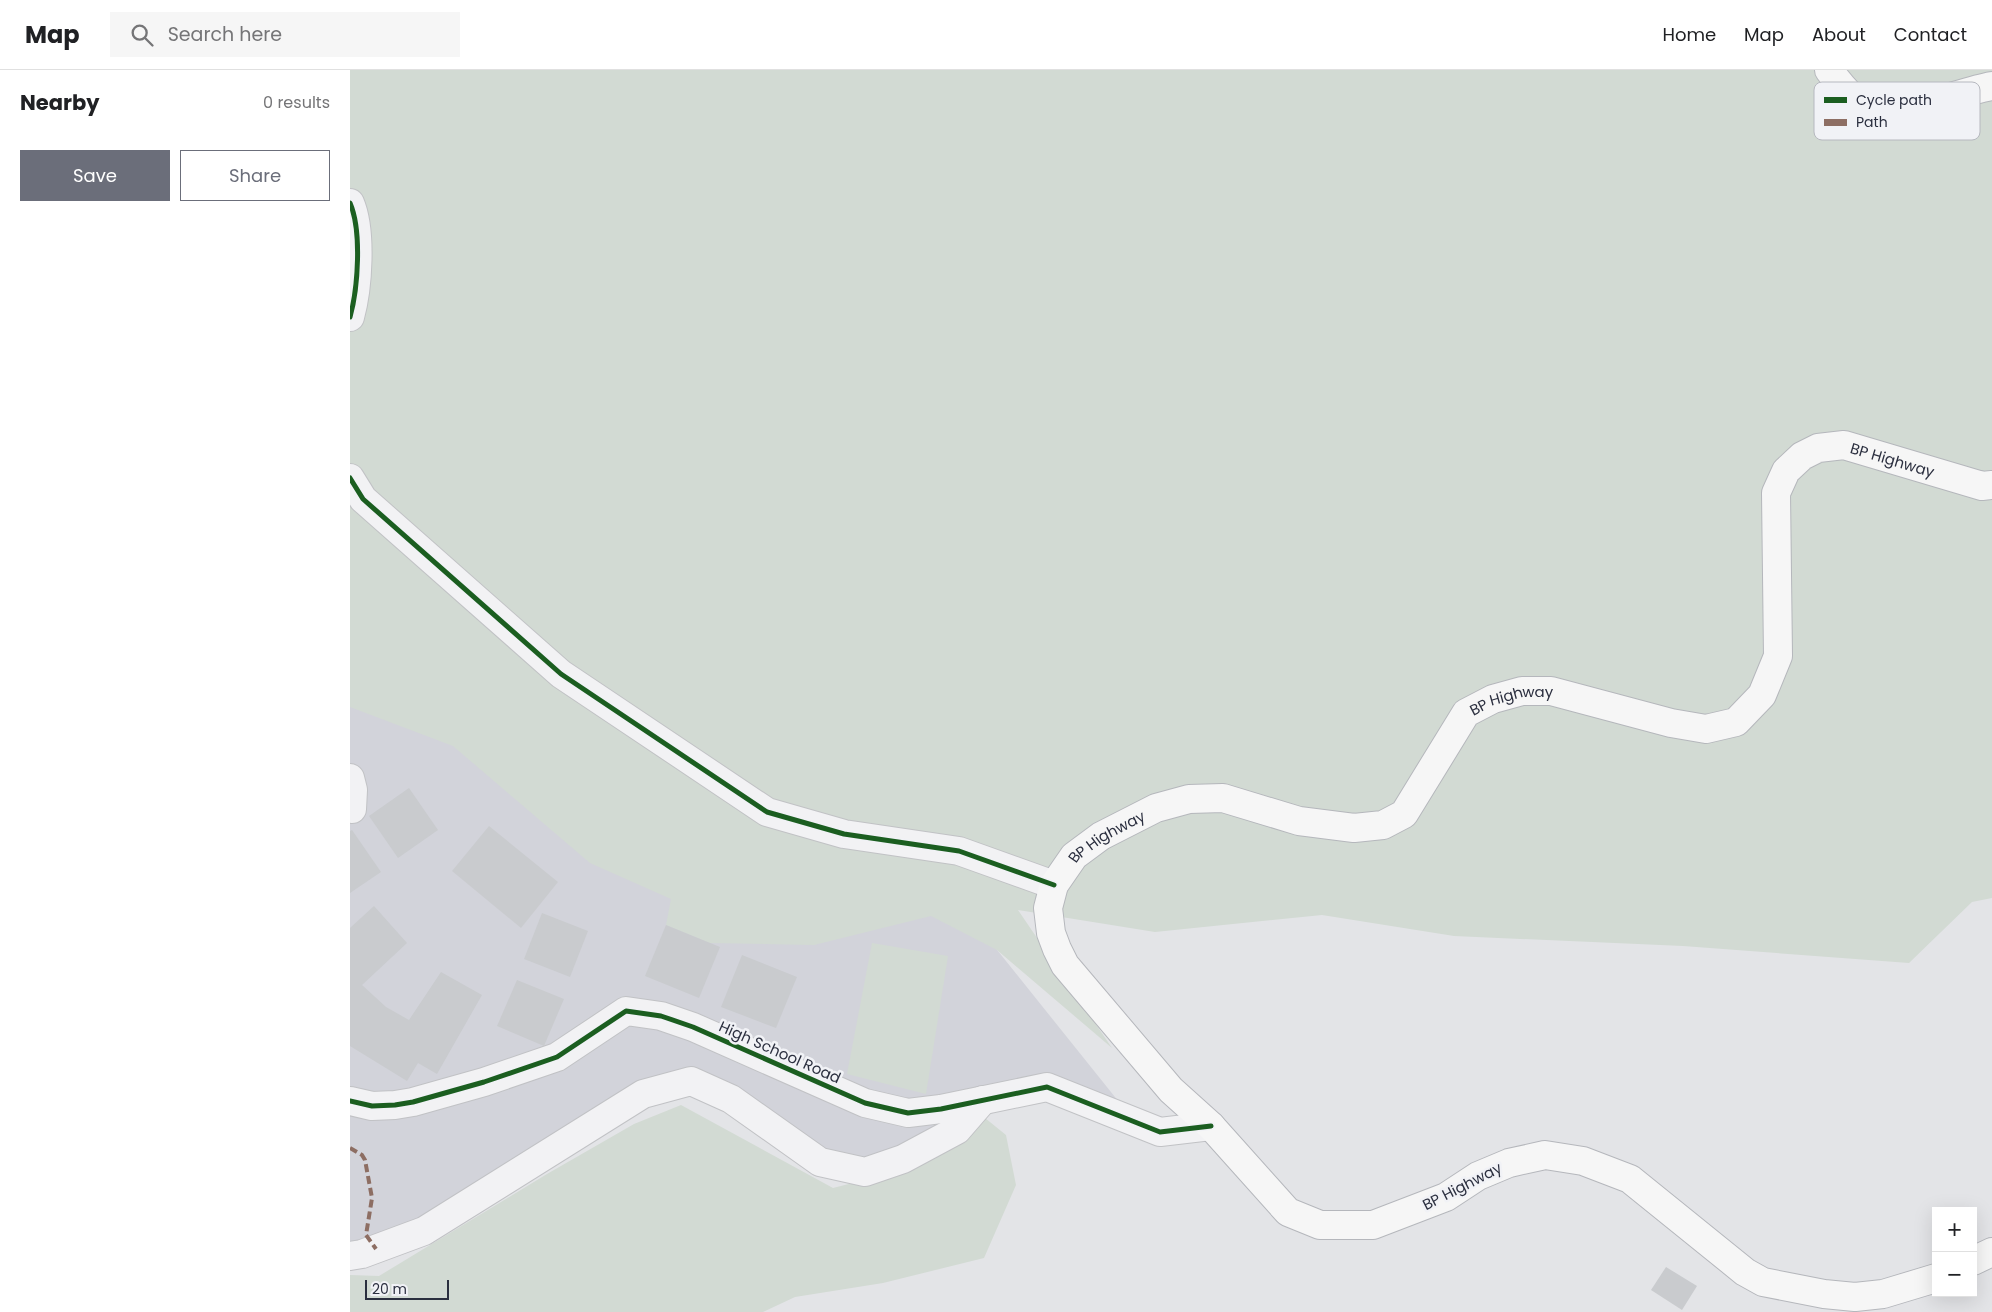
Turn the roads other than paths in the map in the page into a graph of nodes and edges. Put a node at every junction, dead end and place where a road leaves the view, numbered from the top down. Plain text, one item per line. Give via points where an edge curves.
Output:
1 (1829, 70) edge
2 (1840, 82) edge
3 (350, 203) edge
4 (350, 317) edge
5 (350, 478) edge
6 (1992, 484) edge
7 (350, 778) edge
8 (352, 809) dead end
9 (1054, 885) junction
10 (983, 1100) junction
11 (350, 1101) edge
12 (1211, 1126) junction
13 (1992, 1252) edge
14 (350, 1256) edge
15 (1977, 1259) edge
16 (1932, 1279) edge

1 - 2 highway
3 - 4 street via 358,248
5 - 9 street via 363,499 561,674 767,812 844,834 959,851
6 - 9 highway, BP Highway via 1982,486 1844,446 1818,448 1802,456 1786,471 1776,493 1778,656 1762,695 1736,722 1706,729 1671,723 1551,691 1522,691 1494,699 1466,713 1404,814 1383,825 1354,828 1300,821 1224,798 1189,799 1156,808 1101,836 1074,856
7 - 8 street
9 - 12 highway, BP Highway via 1048,908 1051,933 1066,965 1171,1090
10 - 11 street, High School Road via 908,1113 865,1103 693,1027 661,1016 626,1011 557,1057 484,1082 395,1105 372,1106
10 - 12 street, High School Road via 1047,1087 1160,1132
10 - 14 street via 956,1130 903,1159 866,1172 820,1162 732,1099 691,1081 644,1094 424,1231
12 - 16 highway, BP Highway via 1288,1212 1320,1225 1373,1226 1446,1197 1478,1176 1509,1163 1545,1155 1583,1161 1630,1179 1745,1272 1763,1282 1855,1297 1883,1294
13 - 15 highway

